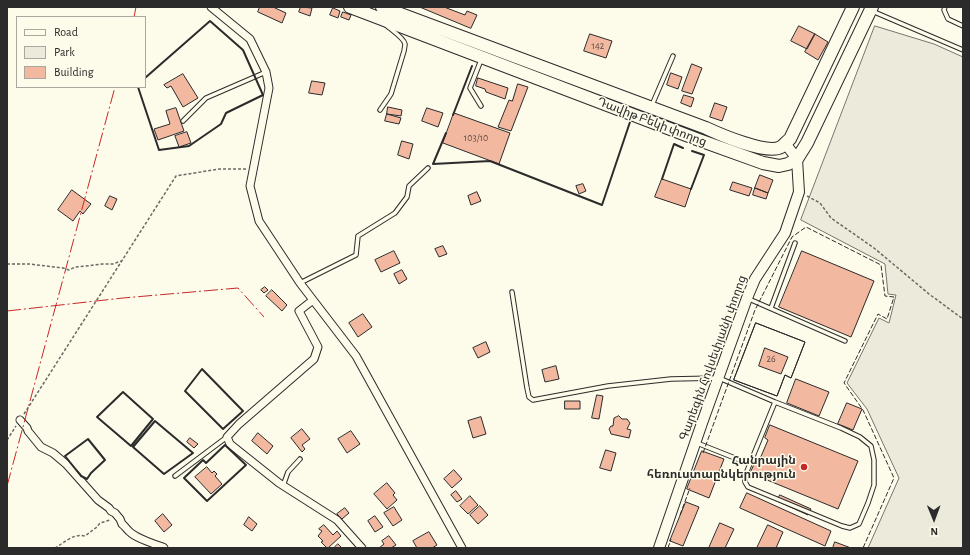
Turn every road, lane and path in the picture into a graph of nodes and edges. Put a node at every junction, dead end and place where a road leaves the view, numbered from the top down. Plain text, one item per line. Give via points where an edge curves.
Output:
1 (211, 7) edge
2 (350, 7) edge
3 (853, 7) edge
4 (945, 7) edge
5 (871, 9) edge
6 (378, 11) edge
7 (963, 26) edge
8 (486, 46) junction
9 (963, 50) edge
10 (673, 56) dead end
11 (482, 57) junction
12 (266, 72) junction
13 (481, 106) dead end
14 (651, 108) junction
15 (380, 110) dead end
16 (183, 121) dead end
17 (785, 143) junction
18 (798, 159) junction
19 (428, 168) dead end
20 (253, 169) junction
21 (799, 192) junction
22 (795, 243) dead end
23 (123, 260) junction
24 (7, 264) edge
25 (300, 283) junction
26 (512, 292) dead end
27 (747, 298) junction
28 (313, 300) junction
29 (771, 308) junction
30 (963, 319) edge
31 (845, 341) dead end
32 (718, 378) junction
33 (775, 402) junction
34 (20, 420) junction
35 (226, 438) junction
36 (7, 440) edge
37 (696, 442) junction
38 (300, 459) dead end
39 (750, 464) junction
40 (175, 476) dead end
41 (283, 486) junction
42 (122, 524) junction
43 (55, 548) edge
44 (164, 548) edge
45 (362, 548) edge
46 (462, 548) edge
47 (660, 548) edge

1 - 12 street via 250,40
2 - 6 main road, Դավիթ Բեկի փողոց
3 - 17 main road via 790,139
4 - 7 lane via 948,19
5 - 9 lane
5 - 18 main road
6 - 8 main road, Դավիթ Բեկի փողոց
6 - 11 main road, Դավիթ Բեկի փողոց
6 - 15 lane via 405,45 391,94
8 - 11 main road
8 - 14 main road, Դավիթ Բեկի փողոց
10 - 14 lane
11 - 13 lane via 470,88
11 - 18 main road, Դավիթ Բեկի փողոց via 763,163 779,166
12 - 16 lane via 206,98
12 - 20 street via 269,88
14 - 17 main road, Դավիթ Բեկի փողոց via 760,147 780,148
17 - 18 main road
18 - 21 main road, Գարեգին Հովսեփյանի փողոց
19 - 25 lane via 409,186 407,197 395,213 358,236 356,255
20 - 23 path via 219,169 176,176
20 - 25 street via 250,186 259,221
21 - 27 main road, Գարեգին Հովսեփյանի փողոց via 785,233 755,279
21 - 30 path via 820,203 831,218 874,248
22 - 29 lane
23 - 24 path via 113,264 69,270 29,264
23 - 34 path
25 - 28 street
26 - 32 lane via 527,388 529,397 533,400 608,386 671,379
27 - 29 lane
27 - 32 main road, Գարեգին Հովսեփյանի փողոց
28 - 35 street via 299,311 318,347 314,360
28 - 46 street via 356,356
29 - 31 lane
32 - 33 lane
32 - 37 main road, Գարեգին Հովսեփյանի փողոց
33 - 39 lane
33 - 39 lane via 841,428 860,437 871,446 874,485 859,524 850,528 842,526 748,487 745,476
34 - 36 path
34 - 42 street via 41,447 66,464
35 - 40 lane
35 - 41 street via 230,444
37 - 39 lane
37 - 47 main road, Գարեգին Հովսեփյանի փողոց
38 - 41 lane via 288,472
41 - 45 street via 337,520
42 - 43 path via 106,520 85,536 69,539
42 - 44 street via 131,533

